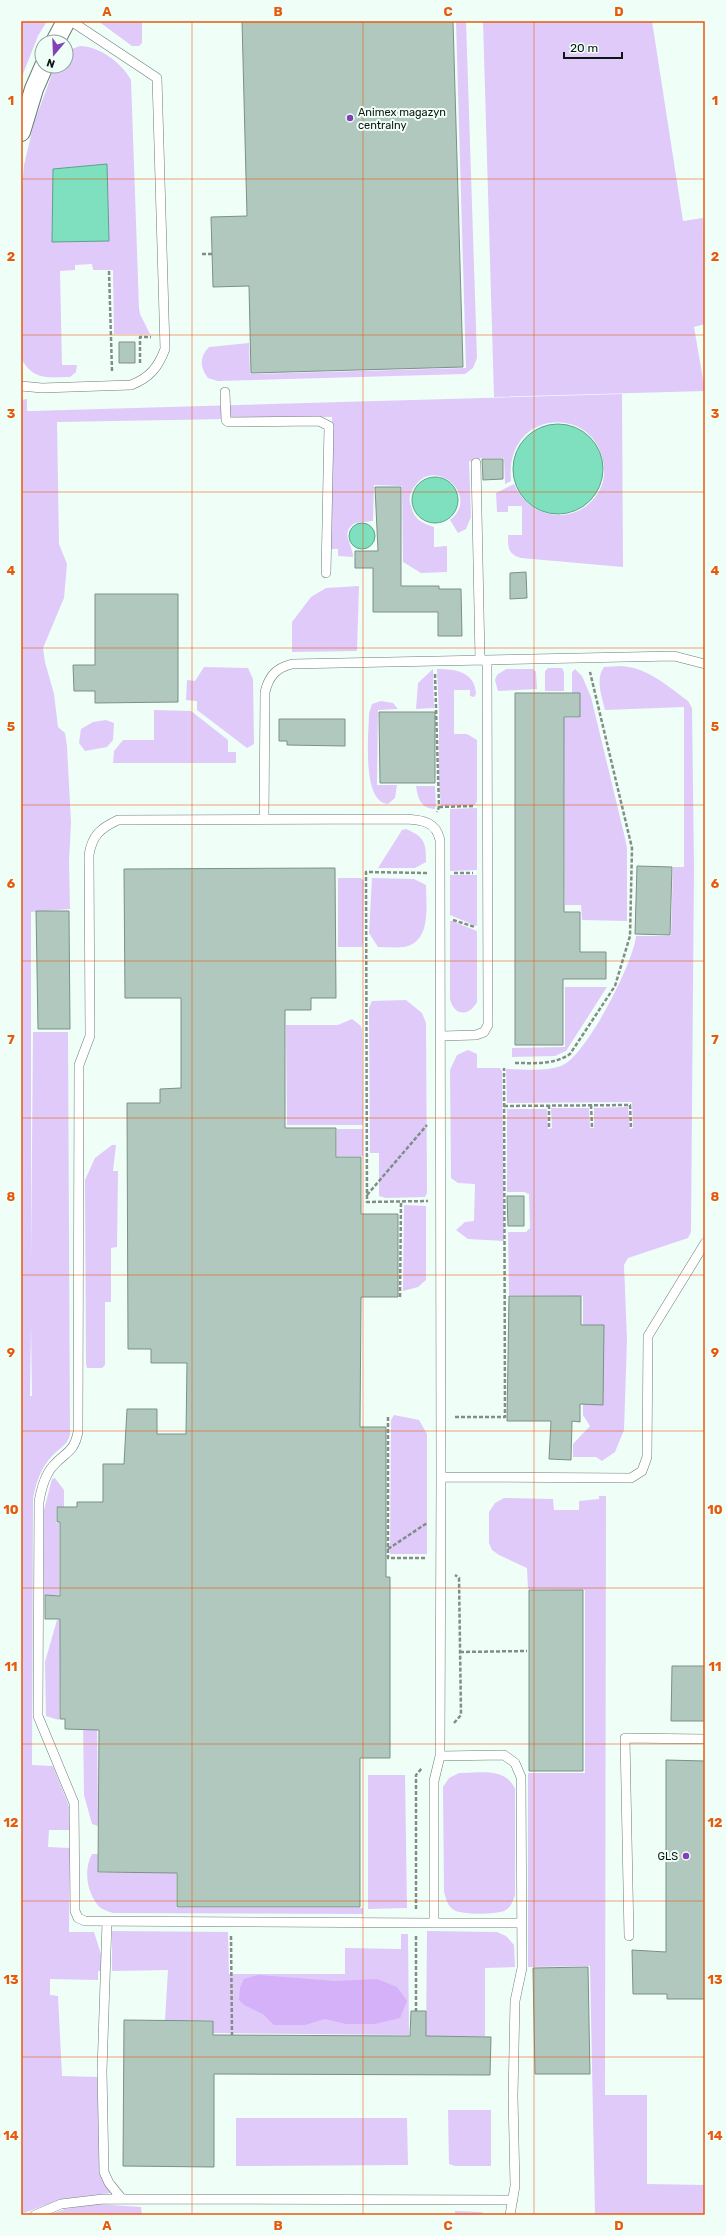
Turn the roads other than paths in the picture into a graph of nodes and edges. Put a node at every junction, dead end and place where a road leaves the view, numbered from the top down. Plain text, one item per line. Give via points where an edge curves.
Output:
1 (66, 21) edge
2 (71, 21) edge
3 (59, 34) edge
4 (41, 74) edge
5 (21, 132) edge
6 (21, 386) edge
7 (225, 392) dead end
8 (476, 463) dead end
9 (326, 573) dead end
10 (484, 660) junction
11 (705, 664) edge
12 (264, 820) junction
13 (442, 1036) junction
14 (705, 1243) edge
15 (441, 1477) junction
16 (705, 1739) edge
17 (440, 1756) junction
18 (107, 1922) junction
19 (434, 1923) junction
20 (522, 1923) junction
21 (628, 1936) dead end
22 (122, 2199) junction
23 (513, 2200) junction
24 (35, 2215) edge
25 (510, 2215) edge

1 - 3 street
2 - 6 lane via 157,78 165,349 160,362 152,372 130,385 42,388
4 - 5 street
7 - 9 lane via 228,422 319,421 329,426
8 - 10 lane
10 - 11 lane via 674,656
10 - 12 lane via 292,664 281,667 268,679 264,692
10 - 13 lane via 488,1025 484,1032 476,1035
12 - 13 lane via 406,819 432,824 440,840
12 - 18 lane via 118,820 103,826 90,843 90,1036 79,1065 78,1432 75,1446 48,1474 39,1502 38,1716 74,1803 75,1911 78,1918 85,1921
13 - 15 lane
14 - 15 lane via 648,1336 647,1457 642,1471 631,1478
15 - 17 lane
16 - 21 lane via 625,1738
17 - 19 lane via 434,1781
17 - 20 lane via 504,1755 519,1770
18 - 19 lane
18 - 22 lane via 102,2071 104,2172
19 - 20 lane
20 - 23 lane via 522,1968 515,2001
22 - 23 lane
22 - 24 lane via 76,2201 61,2204
23 - 25 lane

